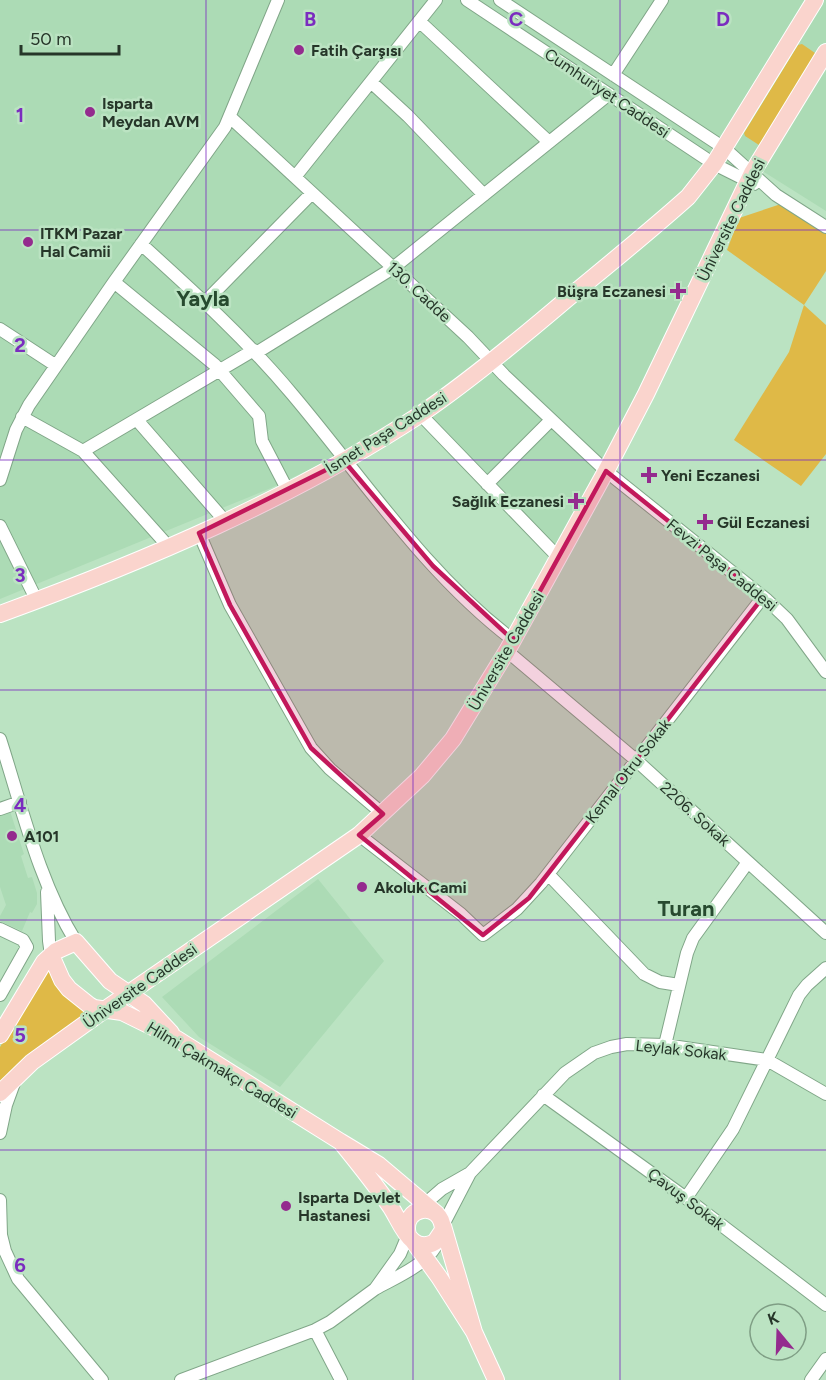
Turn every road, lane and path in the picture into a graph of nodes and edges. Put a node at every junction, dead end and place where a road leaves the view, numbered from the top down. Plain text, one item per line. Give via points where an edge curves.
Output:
1 (278, 0) edge
2 (436, 0) edge
3 (467, 0) edge
4 (500, 0) edge
5 (662, 0) edge
6 (815, 0) edge
7 (419, 21) junction
8 (826, 52) edge
9 (613, 75) junction
10 (371, 81) junction
11 (609, 94) junction
12 (230, 117) junction
13 (549, 142) junction
14 (724, 148) junction
15 (714, 164) junction
16 (295, 177) junction
17 (750, 177) junction
18 (312, 193) junction
19 (484, 195) junction
20 (826, 227) edge
21 (141, 244) junction
22 (393, 268) junction
23 (114, 282) junction
24 (205, 302) junction
25 (0, 329) edge
26 (255, 351) junction
27 (492, 363) junction
28 (55, 365) junction
29 (220, 370) junction
30 (420, 414) junction
31 (22, 417) junction
32 (137, 420) junction
33 (551, 420) junction
34 (84, 451) junction
35 (344, 461) junction
36 (606, 471) junction
37 (0, 480) edge
38 (487, 484) junction
39 (288, 491) junction
40 (225, 521) junction
41 (0, 526) edge
42 (199, 533) junction
43 (168, 546) junction
44 (559, 558) junction
45 (763, 597) junction
46 (37, 601) junction
47 (0, 614) edge
48 (510, 646) junction
49 (826, 672) edge
50 (0, 739) edge
51 (636, 760) junction
52 (20, 802) junction
53 (0, 809) edge
54 (383, 814) junction
55 (359, 835) junction
56 (748, 862) junction
57 (548, 874) junction
58 (46, 885) junction
59 (0, 929) edge
60 (826, 933) edge
61 (76, 942) junction
62 (51, 955) junction
63 (826, 968) edge
64 (679, 985) junction
65 (128, 993) junction
66 (0, 994) edge
67 (106, 1009) junction
68 (0, 1035) edge
69 (177, 1039) junction
70 (664, 1044) junction
71 (766, 1060) junction
72 (18, 1075) junction
73 (0, 1093) edge
74 (826, 1094) edge
75 (543, 1095) junction
76 (0, 1133) edge
77 (341, 1142) junction
78 (470, 1173) junction
79 (686, 1198) junction
80 (0, 1200) edge
81 (432, 1218) junction
82 (410, 1238) junction
83 (426, 1259) junction
84 (375, 1289) junction
85 (826, 1305) edge
86 (315, 1330) junction
87 (474, 1332) junction
88 (826, 1359) edge
89 (102, 1380) edge
90 (181, 1380) edge
91 (341, 1380) edge
92 (496, 1380) edge
93 (812, 1380) edge

1 - 12 street
2 - 7 street
3 - 11 street, Cumhuriyet Caddesi
4 - 9 street, Cumhuriyet Caddesi
5 - 9 street
6 - 14 main road
7 - 10 street
7 - 13 street
8 - 17 main road, Üniversite Caddesi
9 - 14 street, Cumhuriyet Caddesi
10 - 16 street
10 - 19 street
11 - 13 street
11 - 15 street, Cumhuriyet Caddesi
12 - 16 street, 130. Cadde
12 - 21 street
13 - 19 street
14 - 15 main road
14 - 17 street, Cumhuriyet Caddesi
15 - 17 street, Cumhuriyet Caddesi
15 - 27 main road, İsmet Paşa Caddesi via 682,202
16 - 18 street, 130. Cadde
17 - 20 street
17 - 36 main road, Üniversite Caddesi
18 - 22 street, 130. Cadde
18 - 24 street
19 - 22 street
21 - 23 street
21 - 24 street, 2206. Sokak
22 - 26 street
22 - 27 street, 130. Cadde
23 - 28 street
23 - 29 street
24 - 26 street, 2206. Sokak
25 - 28 street
26 - 29 street
26 - 35 street, 2206. Sokak
27 - 30 main road, İsmet Paşa Caddesi
27 - 33 street, 130. Cadde
28 - 31 street
29 - 32 street
29 - 39 street via 259,416 262,441
30 - 35 main road, İsmet Paşa Caddesi
30 - 38 street
31 - 34 street
31 - 37 street
32 - 34 street
32 - 40 street
33 - 36 street, 130. Cadde
33 - 38 street
34 - 43 street
35 - 39 main road, İsmet Paşa Caddesi
35 - 48 street, 2206. Sokak via 433,566
36 - 44 main road, Üniversite Caddesi
36 - 45 street, Fevzi Paşa Caddesi
38 - 44 street
39 - 40 main road, İsmet Paşa Caddesi
40 - 42 main road, İsmet Paşa Caddesi
41 - 46 street
42 - 43 main road, İsmet Paşa Caddesi
42 - 54 street via 230,605 311,748
43 - 46 main road, İsmet Paşa Caddesi
44 - 48 main road, Üniversite Caddesi
45 - 49 street, Fevzi Paşa Caddesi via 787,619
45 - 51 street, Kemal Otru Sokak
46 - 47 main road, İsmet Paşa Caddesi
48 - 51 street, 2206. Sokak
48 - 54 main road, Üniversite Caddesi via 453,739
50 - 52 street, Hilmi Çakmakçı Caddesi
51 - 56 street, 2206. Sokak
51 - 57 street, Kemal Otru Sokak
52 - 53 street
52 - 58 street, Hilmi Çakmakçı Caddesi
54 - 55 main road, Üniversite Caddesi
55 - 57 street, Kemal Otru Sokak via 483,935 523,903
55 - 65 main road, Üniversite Caddesi
56 - 60 street, 2206. Sokak
56 - 64 street via 693,938
57 - 64 street via 644,974
58 - 61 street, Hilmi Çakmakçı Caddesi
58 - 62 street, Hilmi Çakmakçı Caddesi
59 - 66 street via 26,944 27,950
61 - 62 main road
61 - 65 main road via 110,981
62 - 67 main road, Hilmi Çakmakçı Caddesi via 69,989 94,1008
62 - 68 main road
63 - 71 street via 799,995
64 - 70 street
65 - 67 main road, Üniversite Caddesi
65 - 69 main road
67 - 69 main road, Hilmi Çakmakçı Caddesi via 122,1012
67 - 72 main road, Üniversite Caddesi
69 - 77 main road, Hilmi Çakmakçı Caddesi
70 - 71 street, Leylak Sokak
70 - 75 street, Leylak Sokak via 627,1044 594,1053
71 - 74 street, Leylak Sokak
71 - 79 street via 733,1129
72 - 73 main road, Üniversite Caddesi
72 - 76 street via 8,1096
75 - 78 street, Leylak Sokak
75 - 79 street, Çavuş Sokak
77 - 81 main road, Hilmi Çakmakçı Caddesi via 379,1165
77 - 82 main road, Hilmi Çakmakçı Caddesi via 389,1203
78 - 81 street, Leylak Sokak
78 - 81 street, Leylak Sokak via 442,1189
79 - 85 street, Çavuş Sokak
80 - 89 street via 5,1251 18,1279
81 - 82 main road via 407,1223
81 - 82 main road via 431,1245 421,1245
81 - 83 street via 437,1246
81 - 87 main road, Hilmi Çakmakçı Caddesi
82 - 83 main road, Hilmi Çakmakçı Caddesi
82 - 84 street
83 - 84 street
83 - 87 main road, Hilmi Çakmakçı Caddesi
84 - 86 street
86 - 90 street
86 - 91 street
87 - 92 main road, Hilmi Çakmakçı Caddesi
88 - 93 street

